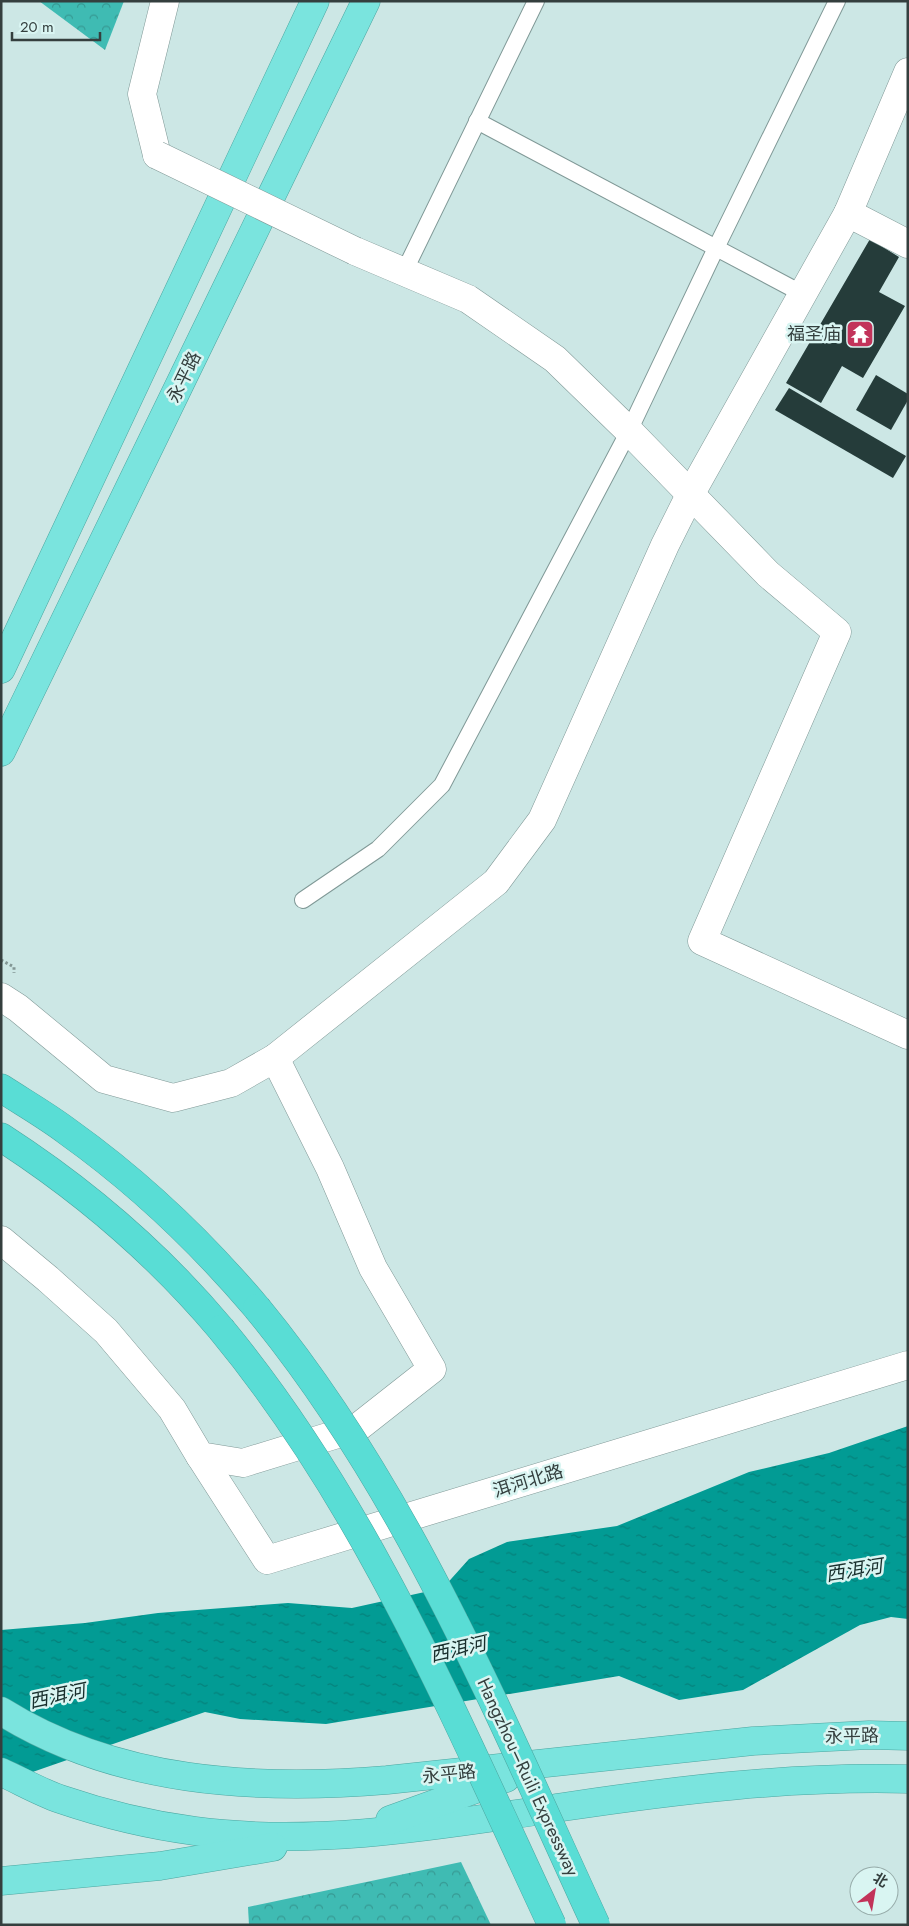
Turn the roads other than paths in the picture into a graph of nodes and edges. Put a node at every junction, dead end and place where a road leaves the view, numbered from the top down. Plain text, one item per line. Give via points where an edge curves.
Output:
1 (164, 1) edge
2 (315, 1) edge
3 (366, 1) edge
4 (536, 1) edge
5 (838, 1) edge
6 (908, 72) edge
7 (478, 121) junction
8 (848, 213) junction
9 (908, 244) edge
10 (716, 248) junction
11 (404, 272) junction
12 (803, 294) junction
13 (628, 431) junction
14 (690, 495) junction
15 (1, 669) edge
16 (1, 752) edge
17 (303, 900) dead end
18 (1, 997) edge
19 (908, 1035) edge
20 (275, 1058) junction
21 (1, 1088) edge
22 (1, 1137) edge
23 (1, 1240) edge
24 (908, 1365) edge
25 (200, 1456) junction
26 (1, 1711) edge
27 (908, 1736) edge
28 (547, 1763) junction
29 (1, 1772) edge
30 (908, 1779) edge
31 (352, 1834) junction
32 (1, 1881) edge
33 (552, 1925) edge
34 (596, 1925) edge

1 - 11 street, bridge via 142,94 157,155 355,252
2 - 15 highway
3 - 16 highway, 永平路
4 - 7 lane
5 - 10 lane
6 - 8 street
7 - 10 lane
7 - 11 lane
8 - 9 street
8 - 12 street
10 - 12 lane
10 - 13 lane
11 - 13 street via 468,299 555,359
12 - 14 street
13 - 14 street
13 - 17 lane via 442,785 378,849
14 - 19 street via 768,574 837,632 702,941
14 - 20 street via 542,820 496,882
18 - 20 street via 104,1079 173,1098 231,1083
20 - 25 street via 330,1168 373,1268 432,1369 357,1428 243,1463
21 - 34 highway, Hangzhou–Ruili Expressway, bridge via 68,1132 137,1185 228,1273 282,1338 358,1446 405,1528 475,1664
22 - 33 highway, bridge via 44,1165 110,1216 198,1301 249,1363 322,1469 369,1548 438,1682
23 - 25 street via 106,1331 172,1409
24 - 25 street, 洱河北路 via 267,1560
26 - 28 highway, 永平路 via 77,1749 136,1768 201,1780 273,1784 351,1783
27 - 28 highway, 永平路 via 761,1740
28 - 31 highway
29 - 31 highway via 58,1798 124,1818 195,1831 273,1837
30 - 31 highway via 790,1782 718,1788
31 - 32 highway via 160,1866

